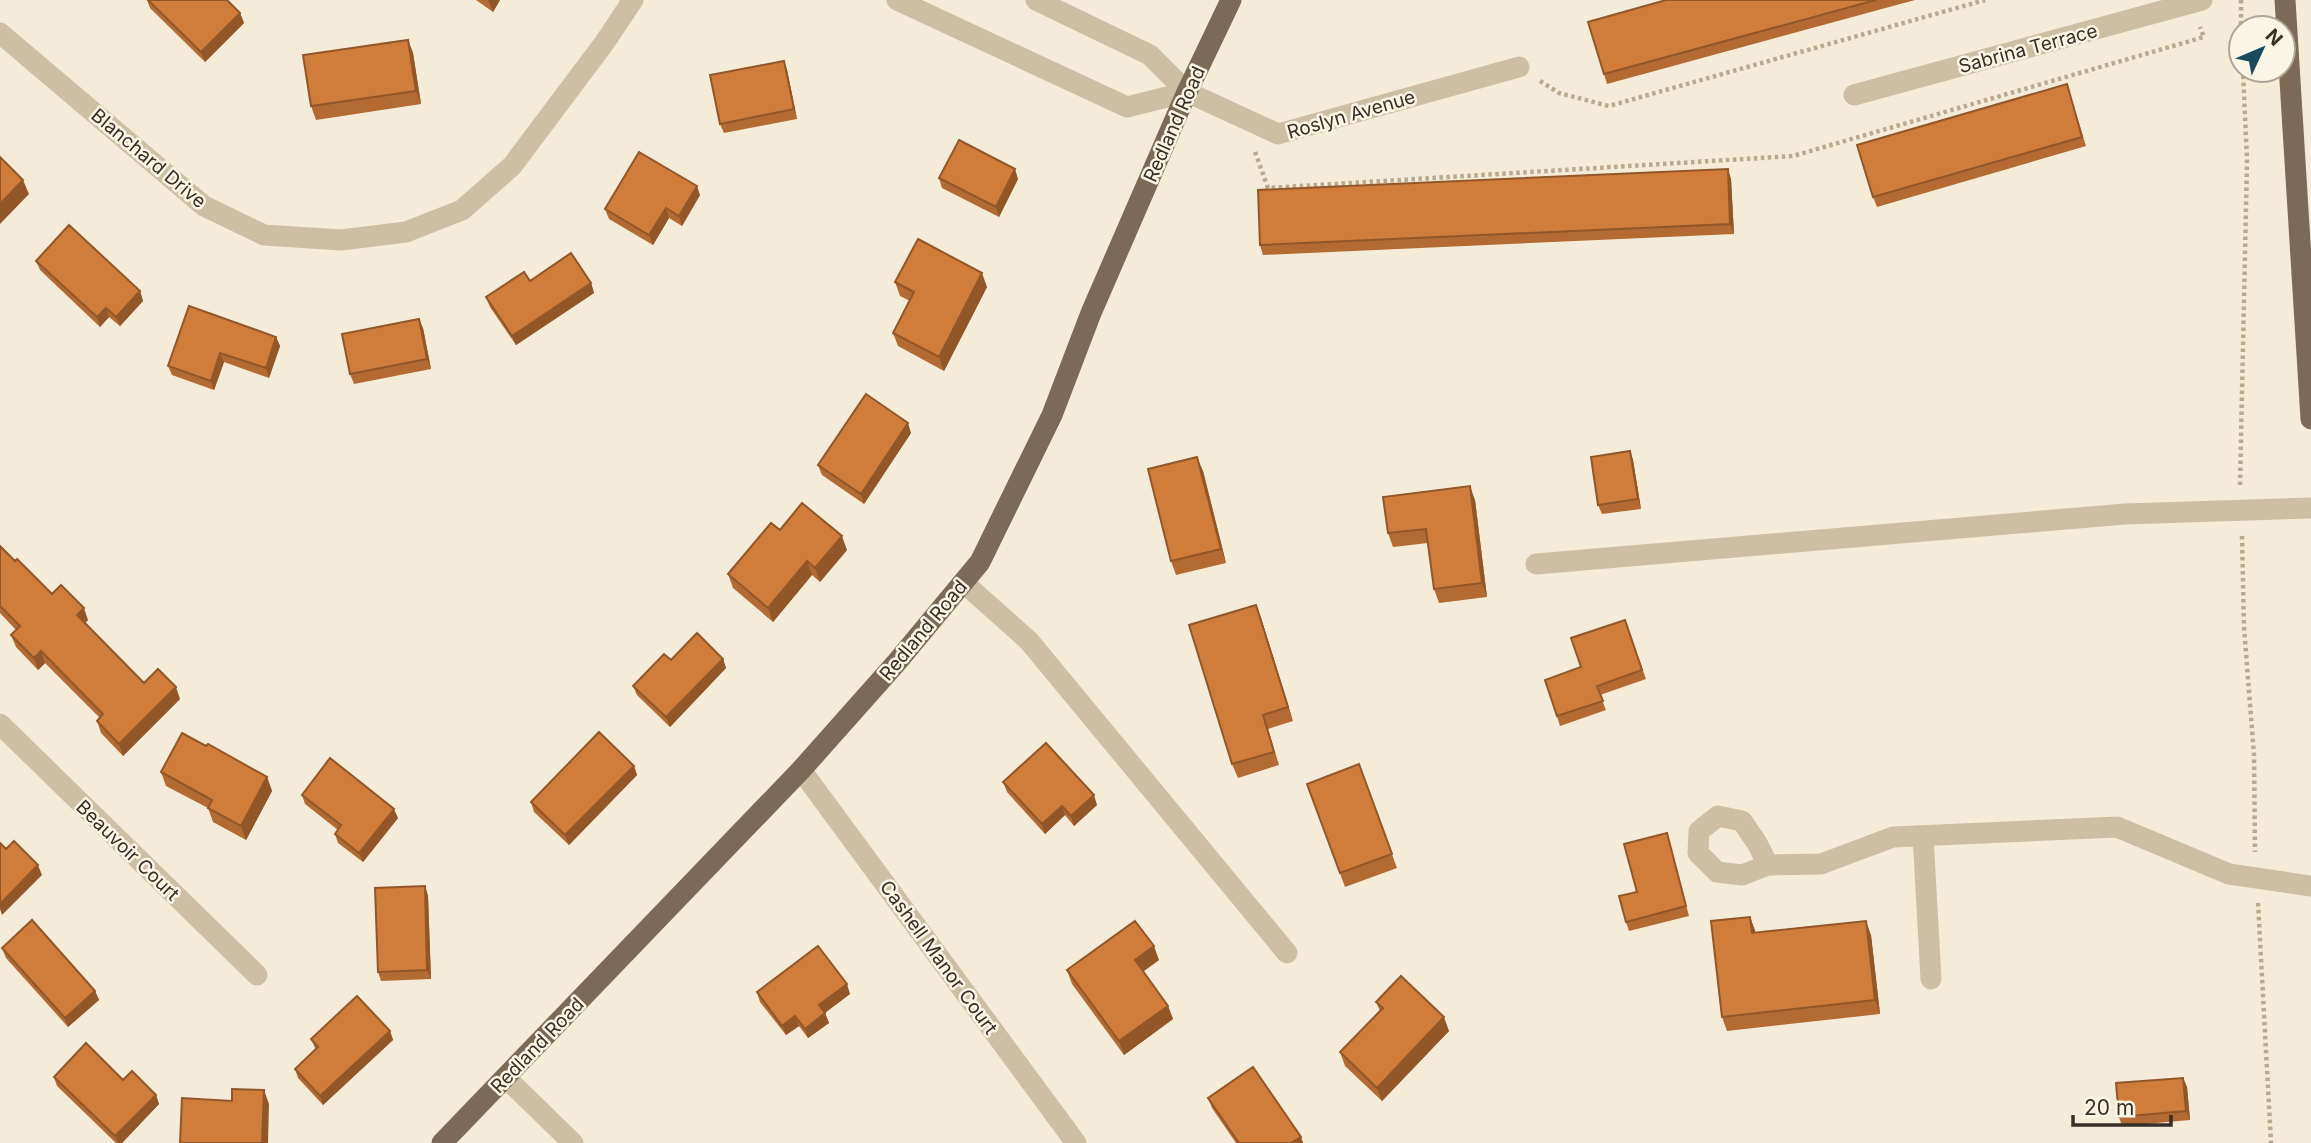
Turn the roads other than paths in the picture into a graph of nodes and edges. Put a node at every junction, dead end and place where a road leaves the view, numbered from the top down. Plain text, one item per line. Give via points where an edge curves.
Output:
1 (633, 0) edge
2 (897, 0) edge
3 (1036, 0) edge
4 (1231, 0) edge
5 (2285, 0) edge
6 (2197, 1) edge
7 (0, 33) edge
8 (1519, 67) road end
9 (1187, 92) junction
10 (1854, 95) dead end
11 (2311, 419) edge
12 (2311, 508) edge
13 (1536, 564) dead end
14 (964, 583) junction
15 (0, 724) edge
16 (801, 770) junction
17 (1923, 836) junction
18 (1768, 865) dead end
19 (2311, 886) edge
20 (1287, 953) dead end
21 (257, 975) dead end
22 (1931, 979) dead end
23 (506, 1078) junction
24 (442, 1143) edge
25 (573, 1143) edge
26 (1076, 1143) edge

1 - 7 street, Blanchard Drive via 512,166 463,210 406,232 341,240 264,235 204,206
2 - 9 street via 1127,107
3 - 9 street, Roslyn Avenue via 1150,55
4 - 9 main road, Redland Road
5 - 11 main road
6 - 10 street, Sabrina Terrace
8 - 9 street, Roslyn Avenue via 1278,134
9 - 14 main road, Redland Road via 1052,415 980,562
12 - 13 street via 2124,514
14 - 16 main road, Redland Road
14 - 20 street via 1029,641
15 - 21 street, Beauvoir Court
16 - 23 main road, Redland Road
16 - 26 street, Cashell Manor Court
17 - 18 street via 1893,837 1821,864
17 - 19 street via 2117,827 2229,874
17 - 22 street
23 - 24 main road, Redland Road
23 - 25 street

